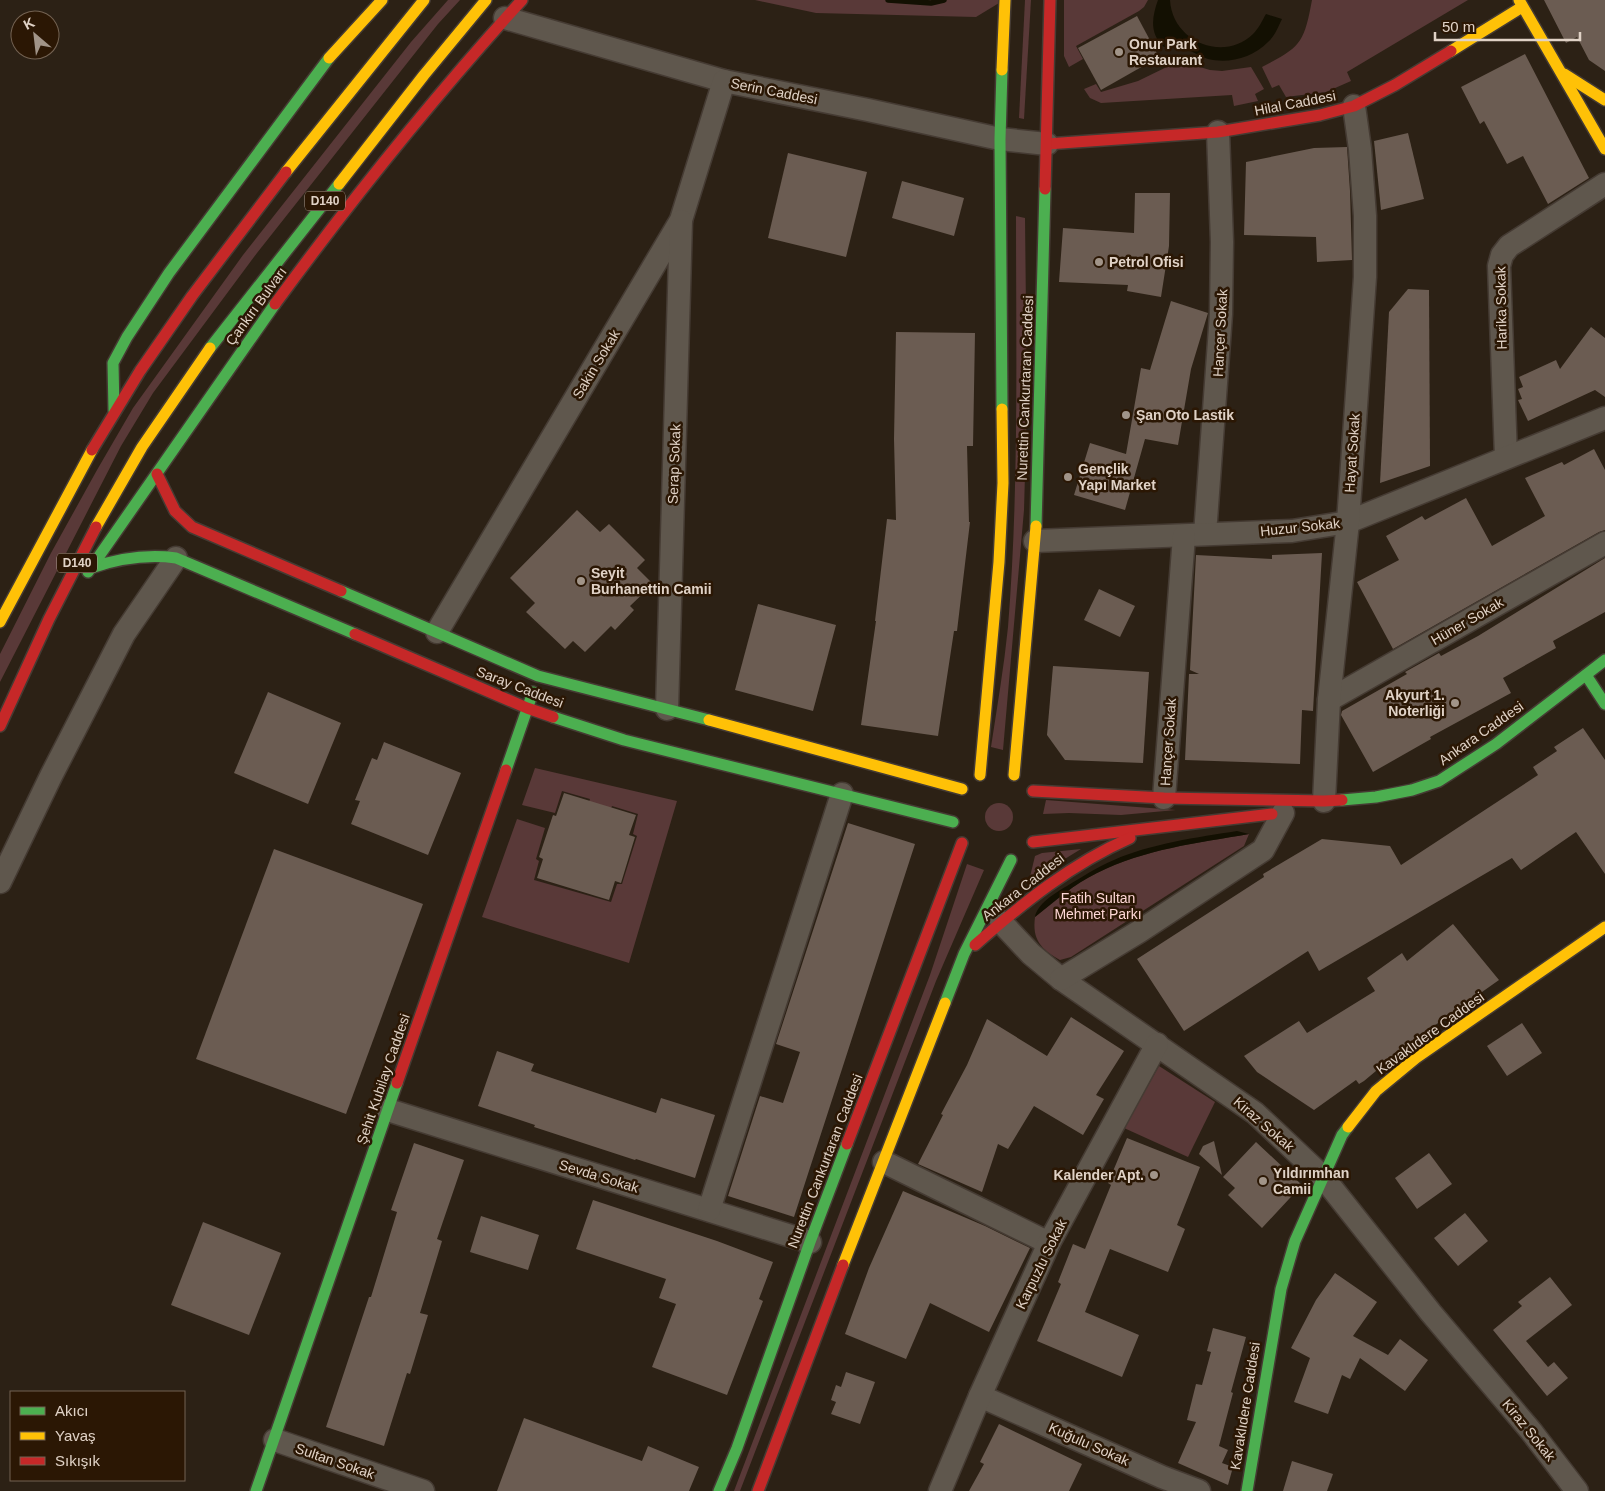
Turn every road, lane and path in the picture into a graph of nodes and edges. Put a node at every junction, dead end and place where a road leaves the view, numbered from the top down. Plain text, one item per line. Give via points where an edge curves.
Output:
1 (382, 0) edge
2 (424, 0) edge
3 (486, 0) edge
4 (522, 0) edge
5 (1050, 0) edge
6 (1521, 3) edge
7 (1005, 6) edge
8 (505, 18) junction
9 (1559, 70) junction
10 (724, 81) junction
11 (1605, 100) edge
12 (1354, 106) junction
13 (1218, 132) junction
14 (1000, 139) junction
15 (1047, 144) junction
16 (1605, 149) edge
17 (1605, 184) edge
18 (681, 220) junction
19 (114, 411) junction
20 (1598, 426) edge
21 (1506, 457) junction
22 (157, 474) junction
23 (1348, 522) junction
24 (1195, 535) junction
25 (1035, 541) junction
26 (1605, 543) edge
27 (176, 558) junction
28 (91, 568) junction
29 (0, 622) edge
30 (437, 632) junction
31 (36, 646) junction
32 (1605, 660) edge
33 (1586, 675) junction
34 (538, 676) junction
35 (1329, 700) junction
36 (1605, 704) edge
37 (527, 708) junction
38 (667, 709) junction
39 (0, 726) edge
40 (997, 774) junction
41 (1033, 791) junction
42 (842, 794) junction
43 (1164, 798) junction
44 (1324, 801) junction
45 (1039, 803) dead end
46 (956, 805) junction
47 (1282, 813) junction
48 (1160, 826) junction
49 (962, 843) junction
50 (972, 852) dead end
51 (997, 860) dead end
52 (1011, 860) junction
53 (0, 882) edge
54 (1001, 922) junction
55 (1605, 927) edge
56 (964, 954) junction
57 (1061, 979) junction
58 (1157, 1044) junction
59 (388, 1110) junction
60 (884, 1162) junction
61 (1323, 1177) junction
62 (709, 1210) junction
63 (810, 1242) junction
64 (1049, 1243) junction
65 (980, 1396) junction
66 (275, 1440) junction
67 (256, 1491) edge
68 (423, 1491) edge
69 (719, 1491) edge
70 (758, 1491) edge
71 (940, 1491) edge
72 (1199, 1491) edge
73 (1247, 1491) edge
74 (1577, 1491) edge

1 - 19 main road via 330,57 169,273 127,336 113,363
2 - 19 main road, D140 via 292,164 192,296
3 - 31 main road, Çankırı Bulvarı / D140 via 212,345 142,446 104,511
4 - 8 main road, Çankırı Bulvarı
5 - 15 main road, Nurettin Cankurtaran Caddesi
6 - 9 main road
6 - 12 main road, Hilal Caddesi via 1395,85
7 - 14 main road, Nurettin Cankurtaran Caddesi
8 - 10 street, Serin Caddesi
8 - 22 main road, Çankırı Bulvarı via 409,131 293,280
9 - 11 main road
9 - 16 main road
10 - 14 street, Serin Caddesi
10 - 18 street, Sakin Sokak
12 - 13 main road, Hilal Caddesi
12 - 23 street, Hayat Sokak via 1364,206 1365,276
13 - 15 main road, Hilal Caddesi
13 - 24 street, Hançer Sokak via 1222,314
14 - 15 street, Serin Caddesi
14 - 40 main road, Nurettin Cankurtaran Caddesi via 1003,483
15 - 25 main road, Nurettin Cankurtaran Caddesi
17 - 21 street, Harika Sokak via 1509,246 1502,255 1499,266
18 - 30 street, Sakin Sokak
18 - 38 street, Serap Sokak
19 - 29 main road, D140
20 - 21 street, Huzur Sokak
21 - 23 street, Huzur Sokak
22 - 28 main road, Çankırı Bulvarı
22 - 30 main road, Saray Caddesi via 175,511 192,527
23 - 24 street, Huzur Sokak via 1292,531
23 - 35 street, Hayat Sokak
24 - 25 street, Huzur Sokak
24 - 43 street, Hançer Sokak
25 - 40 main road, Nurettin Cankurtaran Caddesi
26 - 35 street, Hüner Sokak
27 - 28 main road, Saray Caddesi via 141,555
27 - 37 main road, Saray Caddesi
27 - 53 street via 124,634
28 - 31 main road, Çankırı Bulvarı
30 - 34 main road, Saray Caddesi
31 - 39 main road, Çankırı Bulvarı / D140
32 - 33 main road, Ankara Caddesi
33 - 36 main road
33 - 44 main road, Ankara Caddesi via 1496,744 1439,781 1376,797
34 - 37 main road, Şehit Kubilay Caddesi
34 - 38 main road, Saray Caddesi
35 - 44 street, Hayat Sokak
37 - 42 main road, Saray Caddesi via 624,740
37 - 59 main road, Şehit Kubilay Caddesi
38 - 46 main road, Saray Caddesi
40 - 41 main road via 1024,781
40 - 46 main road via 970,781
41 - 43 main road, Ankara Caddesi
41 - 45 main road
42 - 46 main road, Saray Caddesi
42 - 62 street
43 - 44 main road, Ankara Caddesi
44 - 47 main road, Ankara Caddesi
46 - 49 main road via 956,833
47 - 48 main road, Ankara Caddesi
47 - 57 street via 1263,850
48 - 52 main road, Ankara Caddesi via 1035,838
48 - 54 main road, Ankara Caddesi via 1081,861
49 - 50 main road
49 - 63 main road, Nurettin Cankurtaran Caddesi
51 - 52 main road
52 - 56 main road
54 - 56 main road, Ankara Caddesi
54 - 57 street, Kiraz Sokak via 1031,954
55 - 61 main road, Kavaklıdere Caddesi via 1416,1058 1376,1091 1342,1135
56 - 60 main road
57 - 58 street, Kiraz Sokak
58 - 61 street, Kiraz Sokak via 1255,1113
58 - 64 street, Karpuzlu Sokak
59 - 62 street, Sevda Sokak
59 - 66 main road, Şehit Kubilay Caddesi
60 - 64 street
60 - 70 main road
61 - 73 main road, Kavaklıdere Caddesi via 1295,1241 1281,1289
61 - 74 street, Kiraz Sokak
62 - 63 street, Sevda Sokak
63 - 69 main road, Nurettin Cankurtaran Caddesi
64 - 65 street, Karpuzlu Sokak
65 - 71 street, Karpuzlu Sokak
65 - 72 street, Kuğulu Sokak
66 - 67 main road, Şehit Kubilay Caddesi
66 - 68 street, Sultan Sokak

